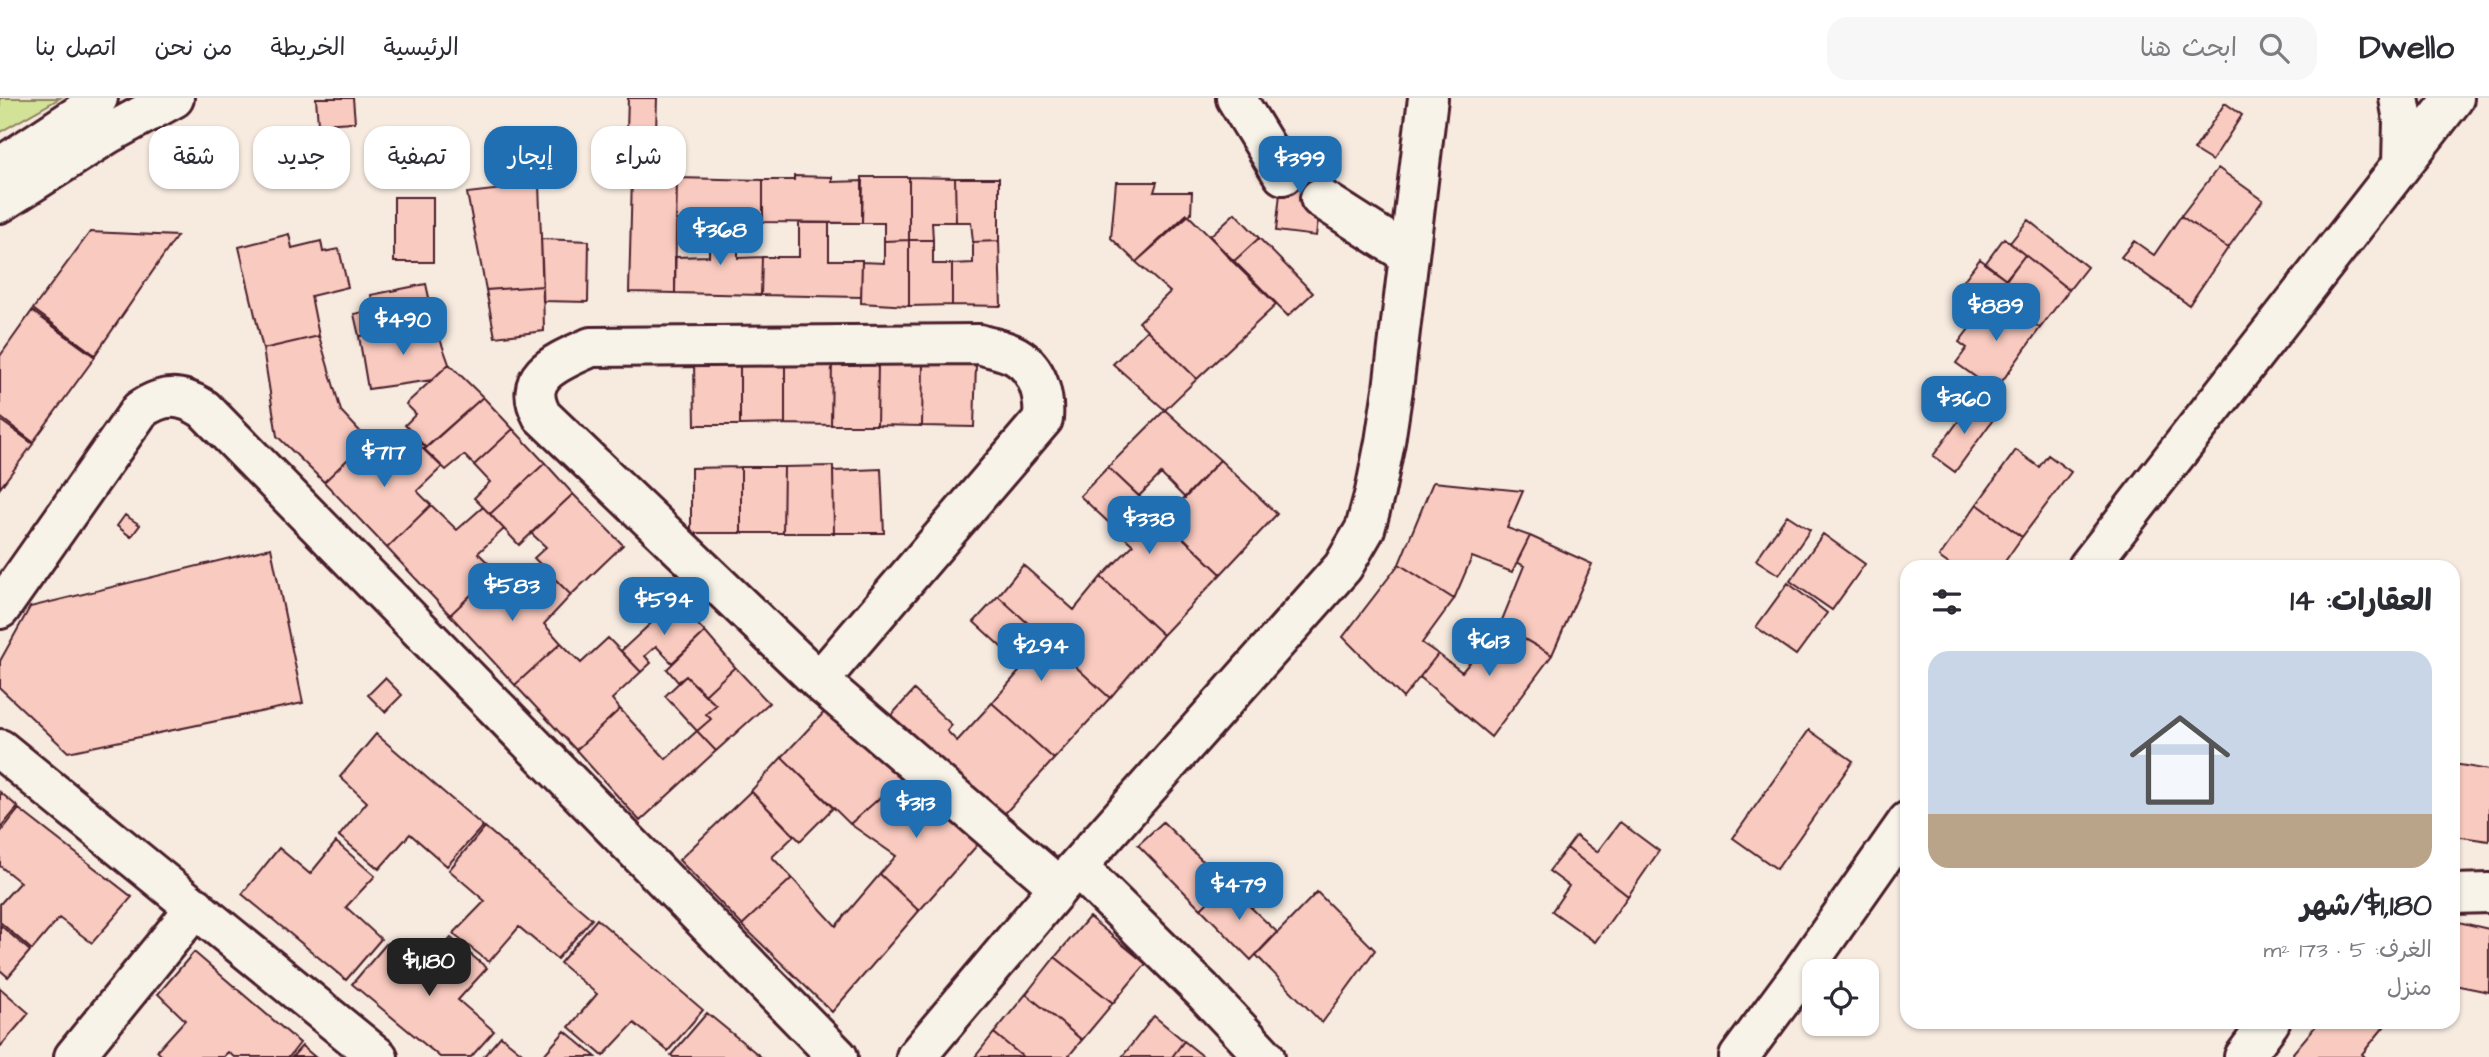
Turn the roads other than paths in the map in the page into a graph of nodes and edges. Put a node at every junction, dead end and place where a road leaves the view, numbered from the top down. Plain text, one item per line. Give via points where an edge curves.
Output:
1 (99, 98) edge
2 (174, 98) edge
3 (1236, 98) edge
4 (1428, 98) edge
5 (2399, 98) edge
6 (2454, 98) edge
7 (2402, 164) junction
8 (0, 167) edge
9 (1283, 175) dead end
10 (1320, 198) dead end
11 (0, 203) edge
12 (1409, 256) junction
13 (2093, 560) edge
14 (0, 609) edge
15 (818, 681) junction
16 (0, 749) edge
17 (1900, 832) edge
18 (1068, 877) junction
19 (2489, 893) edge
20 (2460, 894) edge
21 (196, 907) junction
22 (2265, 1029) edge
23 (74, 1057) edge
24 (378, 1057) edge
25 (838, 1057) edge
26 (916, 1057) edge
27 (1265, 1057) edge
28 (1739, 1057) edge
29 (2244, 1057) edge

1 - 8 main road
2 - 11 main road
3 - 9 main road
4 - 12 main road
5 - 7 main road
6 - 7 main road
7 - 13 main road
10 - 12 main road
12 - 18 main road via 1393,388 1365,529 1343,568
14 - 25 main road via 140,410 155,400 191,401 204,409
15 - 15 main road via 1042,419 1042,392 1034,373 1017,356 979,344 592,347 542,373 535,392 542,416
15 - 18 main road
16 - 21 main road
17 - 28 main road
18 - 26 main road
18 - 27 main road via 1202,990
19 - 20 main road
21 - 23 main road
21 - 24 main road
22 - 29 main road

